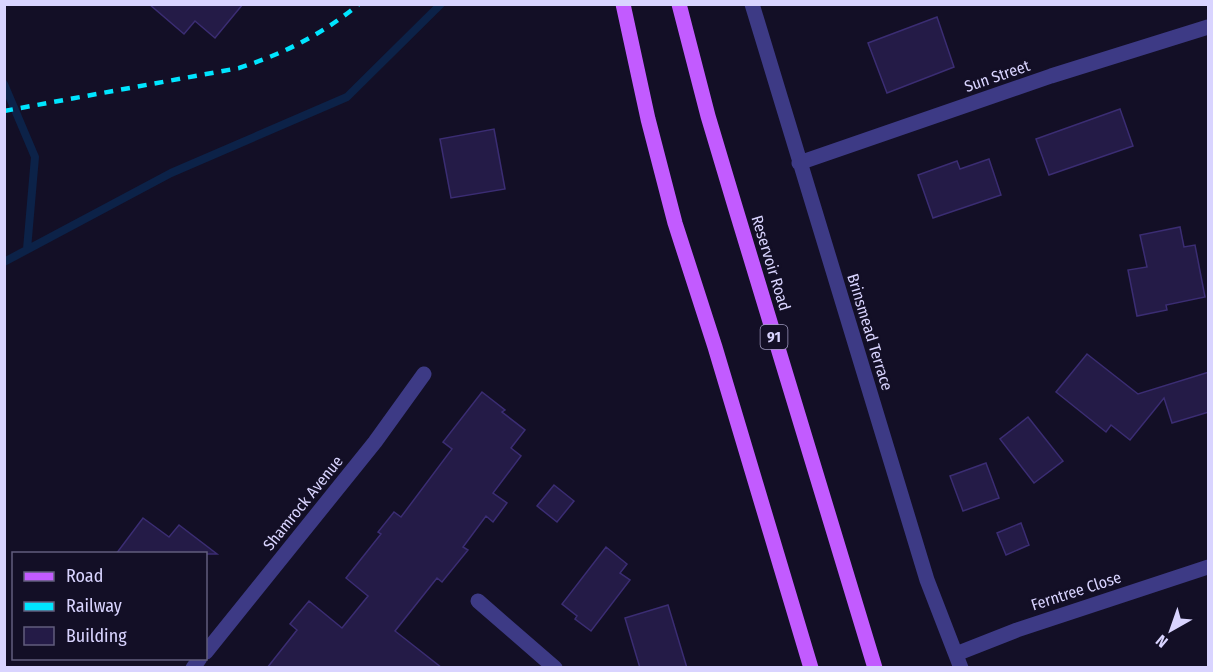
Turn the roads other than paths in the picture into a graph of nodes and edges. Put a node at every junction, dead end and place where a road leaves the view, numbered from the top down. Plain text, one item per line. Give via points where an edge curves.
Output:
1 (623, 4) edge
2 (679, 4) edge
3 (752, 4) edge
4 (1209, 27) edge
5 (799, 163) junction
6 (424, 374) dead end
7 (1209, 567) edge
8 (478, 601) dead end
9 (207, 650) edge
10 (958, 661) edge
11 (555, 668) edge
12 (811, 668) edge
13 (875, 668) edge

1 - 12 main road via 675,223
2 - 13 main road, Reservoir Road / 91 via 727,182
3 - 5 street, Brinsmead Terrace
4 - 5 street, Sun Street via 1050,76
5 - 10 street, Brinsmead Terrace via 924,568
6 - 9 street, Shamrock Avenue via 375,442
7 - 10 street, Ferntree Close via 1017,630
8 - 11 street

